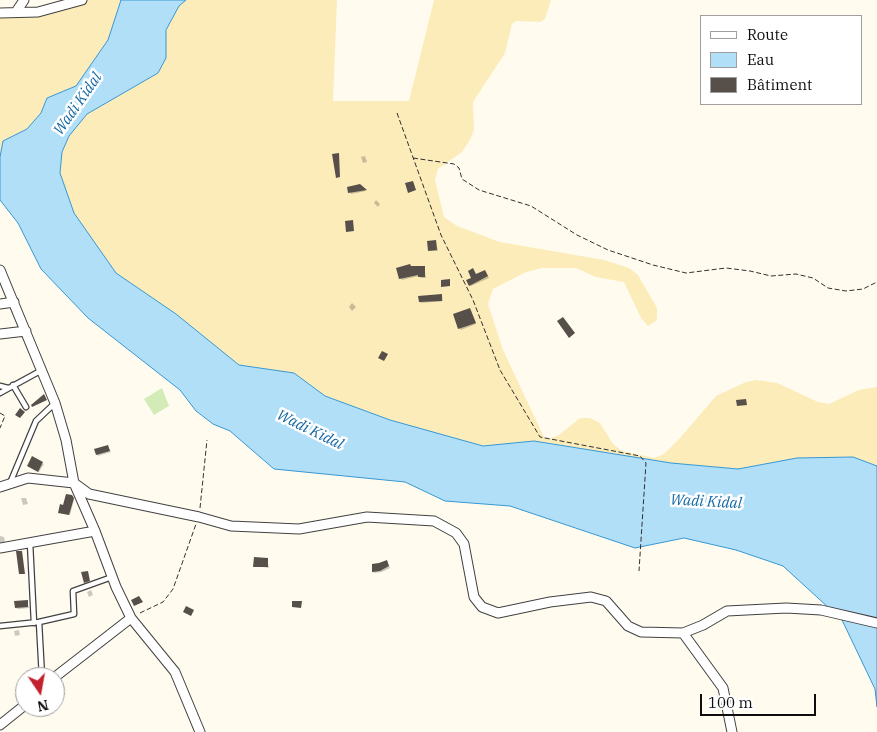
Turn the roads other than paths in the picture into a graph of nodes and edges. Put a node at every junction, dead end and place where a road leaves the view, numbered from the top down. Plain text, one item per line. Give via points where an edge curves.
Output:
1 (24, 0) edge
2 (82, 0) edge
3 (16, 12) junction
4 (0, 13) edge
5 (0, 270) edge
6 (14, 302) junction
7 (0, 304) edge
8 (26, 331) junction
9 (0, 334) edge
10 (42, 370) junction
11 (13, 385) junction
12 (0, 386) edge
13 (8, 388) junction
14 (0, 393) edge
15 (55, 403) junction
16 (26, 407) dead end
17 (74, 483) junction
18 (10, 484) junction
19 (0, 487) edge
20 (95, 530) junction
21 (30, 543) junction
22 (0, 548) edge
23 (112, 577) junction
24 (131, 618) junction
25 (36, 623) junction
26 (877, 623) edge
27 (0, 626) edge
28 (683, 632) junction
29 (41, 667) edge
30 (65, 670) edge
31 (15, 713) edge
32 (0, 725) edge
33 (200, 732) edge
34 (732, 732) edge

1 - 3 street
2 - 3 street via 38,12
3 - 4 street
5 - 6 street
6 - 7 street
6 - 8 street
8 - 9 street
8 - 10 street
10 - 11 lane
10 - 15 street
11 - 13 lane
11 - 16 lane
12 - 13 lane
13 - 14 lane
15 - 17 street
15 - 18 lane via 36,421
17 - 18 street via 28,478
17 - 20 street
17 - 28 street via 89,494 199,516 231,526 300,528 367,517 434,521 456,533 464,544 474,597 482,607 498,613 591,597 606,601 628,626 641,632
18 - 19 street
20 - 21 street
20 - 23 street
21 - 22 street
21 - 25 lane
23 - 24 street
23 - 25 lane via 73,591 74,614
24 - 30 street
24 - 33 street via 175,672
25 - 27 lane
25 - 29 lane
26 - 28 street via 821,610 767,609 727,611 704,625
28 - 34 street via 723,688
31 - 32 street

